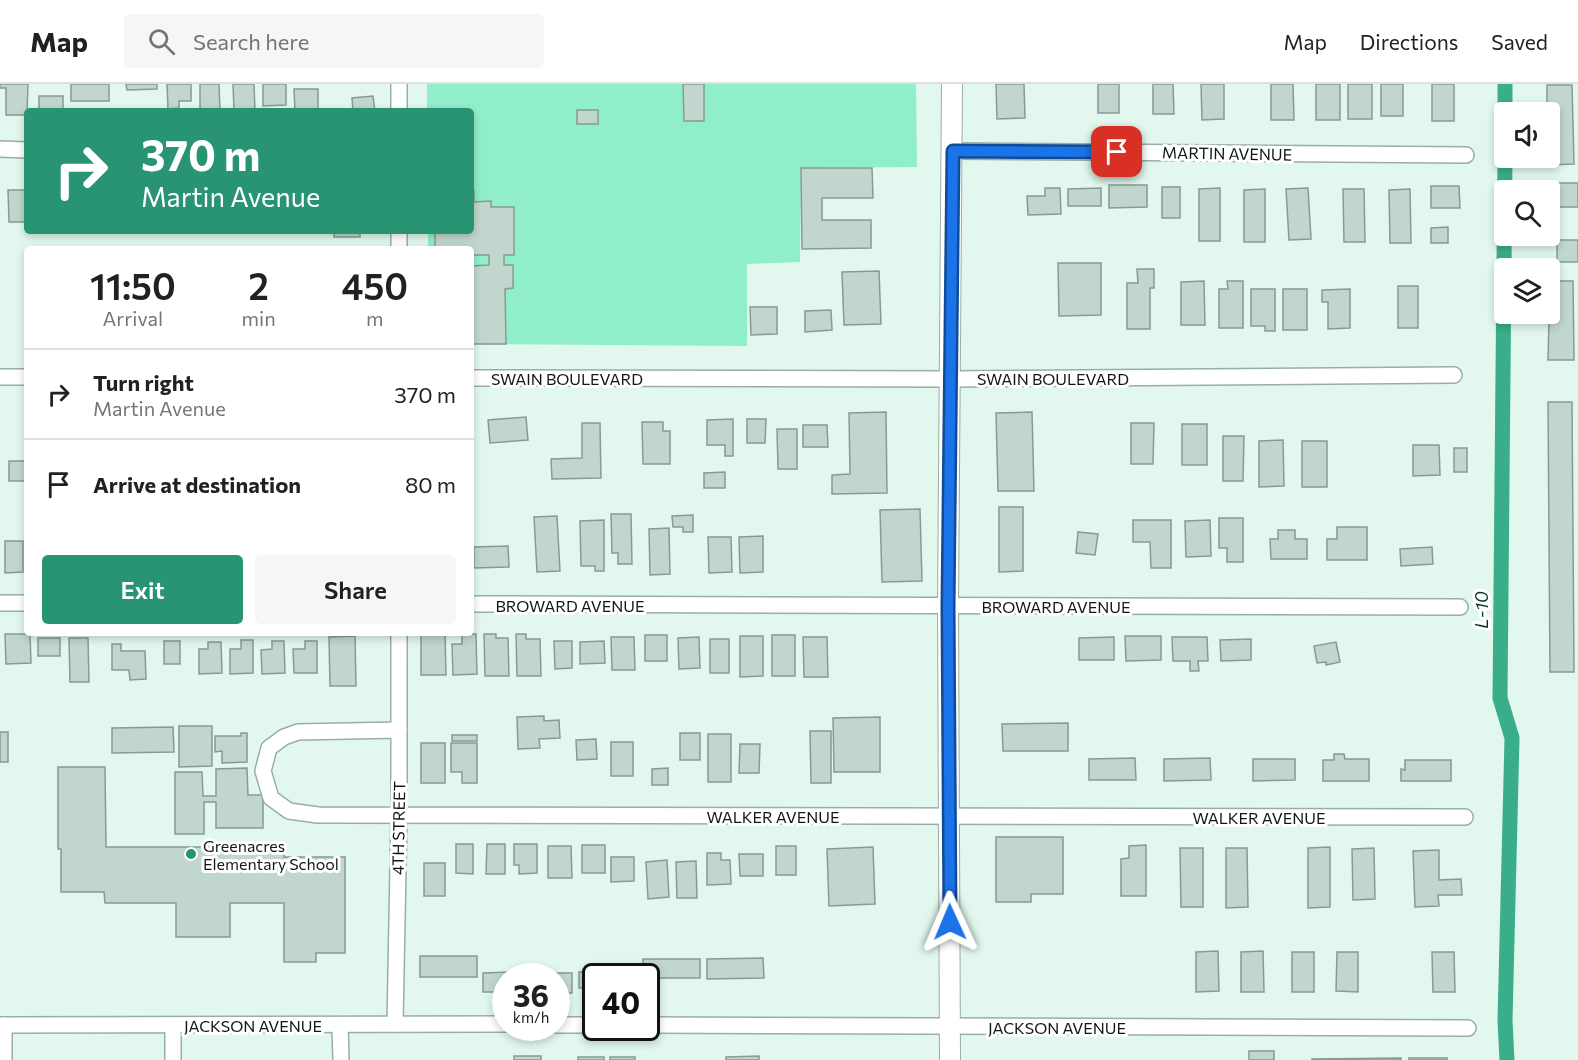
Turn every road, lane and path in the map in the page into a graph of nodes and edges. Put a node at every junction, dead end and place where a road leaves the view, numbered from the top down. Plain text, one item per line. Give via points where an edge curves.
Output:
1 (399, 84) edge
2 (952, 84) edge
3 (399, 108) edge
4 (0, 149) edge
5 (24, 150) edge
6 (953, 151) junction
7 (1466, 155) dead end
8 (1454, 375) dead end
9 (0, 377) edge
10 (24, 377) edge
11 (474, 378) edge
12 (950, 378) junction
13 (0, 603) edge
14 (24, 603) edge
15 (474, 604) edge
16 (948, 606) junction
17 (1460, 607) dead end
18 (399, 636) edge
19 (399, 730) junction
20 (399, 815) junction
21 (949, 816) junction
22 (1465, 817) dead end
23 (395, 1024) junction
24 (492, 1024) edge
25 (2, 1025) edge
26 (173, 1025) junction
27 (340, 1025) junction
28 (660, 1025) edge
29 (951, 1027) junction
30 (1468, 1028) dead end
31 (4, 1060) edge
32 (173, 1060) edge
33 (341, 1060) edge
34 (950, 1060) edge

1 - 3 street
2 - 6 street
4 - 5 street
6 - 7 street, MARTIN AVENUE
6 - 12 street
8 - 12 street, SWAIN BOULEVARD
9 - 10 street
11 - 12 street, SWAIN BOULEVARD
12 - 16 street
13 - 14 street
15 - 16 street, BROWARD AVENUE
16 - 17 street, BROWARD AVENUE
16 - 21 street
18 - 19 street, 4TH STREET
19 - 20 street, 4TH STREET
19 - 20 street, WALKER AVENUE via 298,732 284,736 269,748 263,771 271,798 289,811
20 - 21 street, WALKER AVENUE
20 - 23 street, 4TH STREET
21 - 22 street, WALKER AVENUE
21 - 29 street
23 - 24 street, JACKSON AVENUE
23 - 27 street, JACKSON AVENUE
25 - 26 street, JACKSON AVENUE
25 - 31 street
26 - 27 street, JACKSON AVENUE
26 - 32 street
27 - 33 street
28 - 29 street, JACKSON AVENUE
29 - 30 street, JACKSON AVENUE
29 - 34 street

